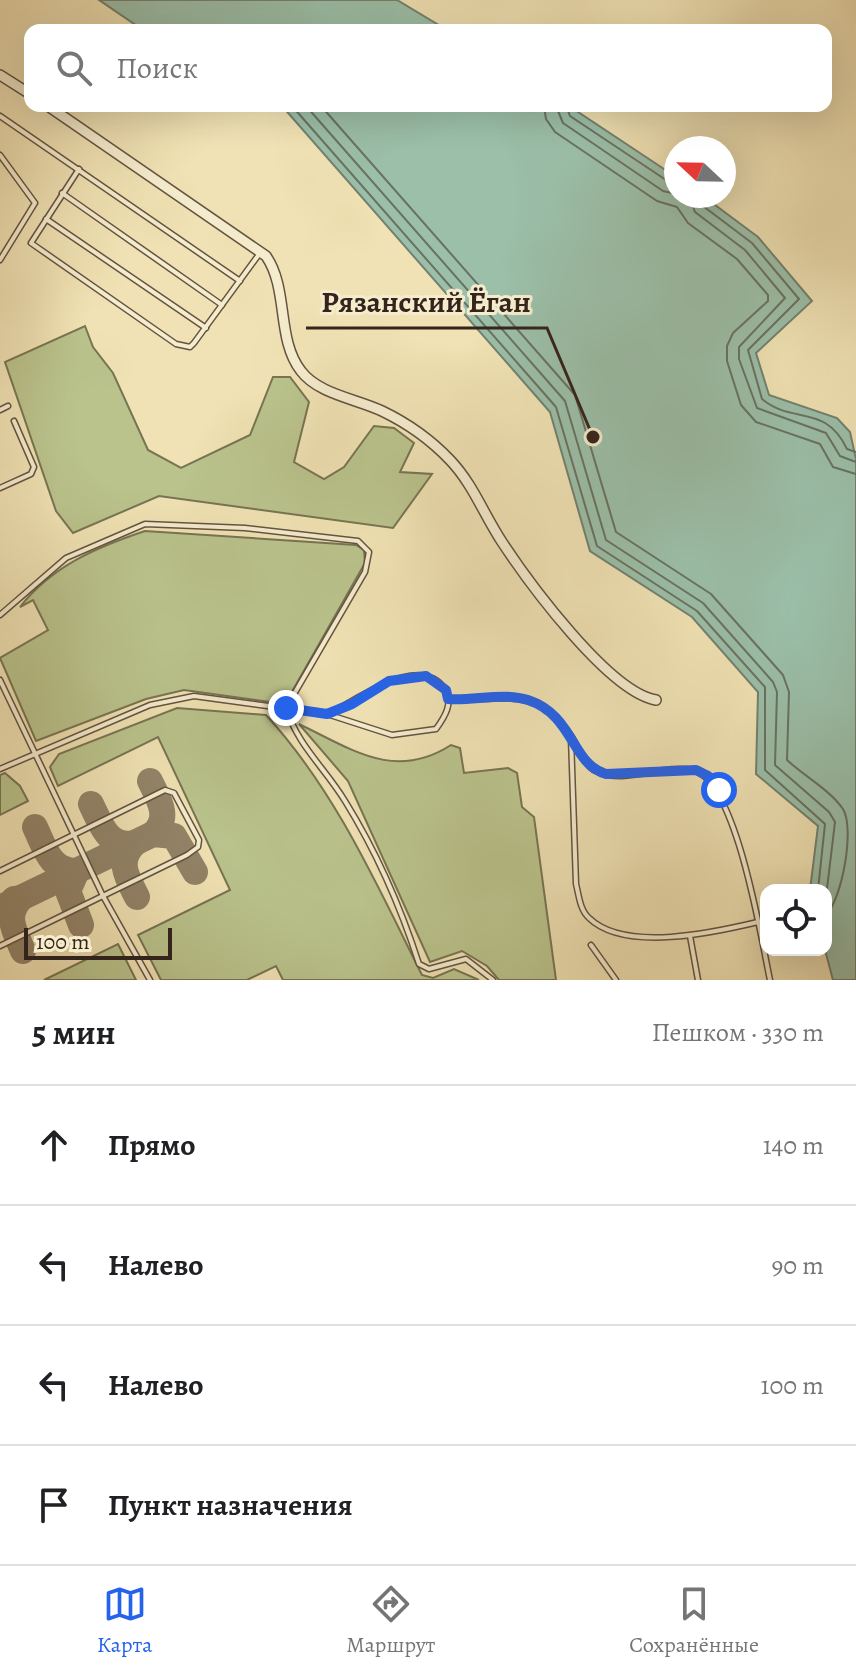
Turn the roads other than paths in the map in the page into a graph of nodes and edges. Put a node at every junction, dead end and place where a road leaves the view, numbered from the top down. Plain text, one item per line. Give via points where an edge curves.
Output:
1 (0, 75) edge
2 (24, 90) edge
3 (57, 112) edge
4 (0, 116) edge
5 (0, 155) edge
6 (79, 169) junction
7 (62, 193) junction
8 (45, 218) junction
9 (261, 251) junction
10 (0, 260) edge
11 (240, 281) junction
12 (222, 305) junction
13 (206, 328) junction
14 (8, 406) dead end
15 (0, 410) edge
16 (14, 421) dead end
17 (0, 488) edge
18 (0, 615) edge
19 (0, 680) edge
20 (448, 699) junction
21 (656, 700) dead end
22 (286, 708) junction
23 (327, 714) junction
24 (571, 736) junction
25 (34, 755) junction
26 (0, 769) edge
27 (72, 835) junction
28 (0, 871) edge
29 (103, 896) junction
30 (758, 922) junction
31 (690, 936) junction
32 (591, 945) dead end
33 (0, 946) edge
34 (150, 980) edge
35 (493, 980) edge
36 (616, 980) edge
37 (698, 980) edge
38 (770, 980) edge

1 - 2 street
3 - 9 street
4 - 6 lane
5 - 10 lane via 35,203
6 - 7 lane
6 - 11 lane
7 - 8 lane
7 - 12 lane
8 - 13 lane
8 - 13 lane via 31,243 111,299 183,347
9 - 11 lane
9 - 21 street via 274,271 292,355 303,375 399,420 434,444 464,476 500,539 554,612 615,676
11 - 12 lane
12 - 13 lane
14 - 15 lane
16 - 17 lane via 33,470
18 - 22 lane via 66,558 145,524 358,541 369,552 365,572
19 - 25 lane
20 - 23 lane via 446,690 426,676 410,676 389,681
20 - 23 lane via 444,718 427,733 392,735
20 - 24 lane via 526,699 546,708
22 - 23 lane
22 - 25 lane via 213,697 173,698
22 - 35 lane via 294,734 344,798 363,833 419,964 429,969 466,959
24 - 30 lane via 588,766 606,774 684,769 708,776 734,829
24 - 31 lane via 581,907 604,928
25 - 26 lane
25 - 27 lane
27 - 28 lane
27 - 29 lane
27 - 29 lane via 169,790 199,840 187,855
29 - 33 lane
29 - 34 lane
30 - 31 lane
30 - 38 lane
31 - 37 lane
32 - 36 lane

